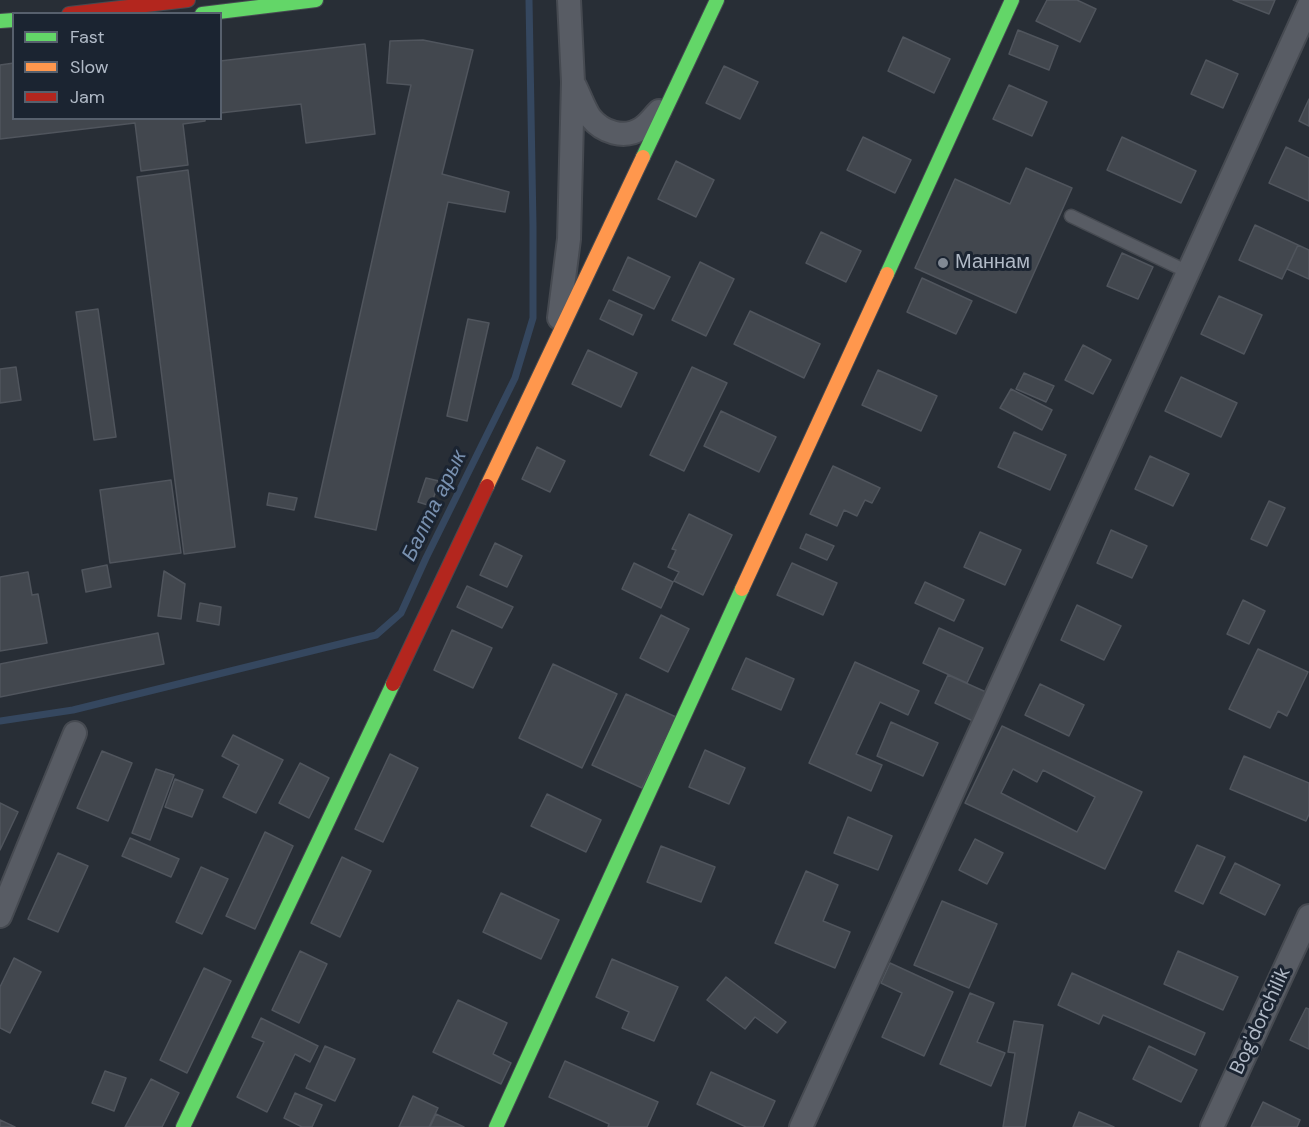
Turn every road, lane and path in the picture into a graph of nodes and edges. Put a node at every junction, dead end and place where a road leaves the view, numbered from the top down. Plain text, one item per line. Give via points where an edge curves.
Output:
1 (189, 0) edge
2 (316, 0) edge
3 (569, 0) edge
4 (717, 0) edge
5 (1012, 0) edge
6 (1309, 5) edge
7 (86, 12) edge
8 (218, 12) edge
9 (573, 82) junction
10 (668, 102) junction
11 (1071, 216) dead end
12 (1188, 272) junction
13 (556, 341) junction
14 (75, 733) dead end
15 (0, 916) edge
16 (1309, 916) edge
17 (183, 1127) edge
18 (496, 1127) edge
19 (801, 1127) edge
20 (1212, 1127) edge

1 - 7 street
2 - 8 street
3 - 9 street
4 - 10 street
5 - 18 street
6 - 12 street
9 - 10 street via 589,116 600,127 615,133 632,134 643,128
9 - 13 street via 569,239
10 - 13 street
11 - 12 lane
12 - 19 street
13 - 17 street
14 - 15 street
16 - 20 street, Bog'dorchilik

